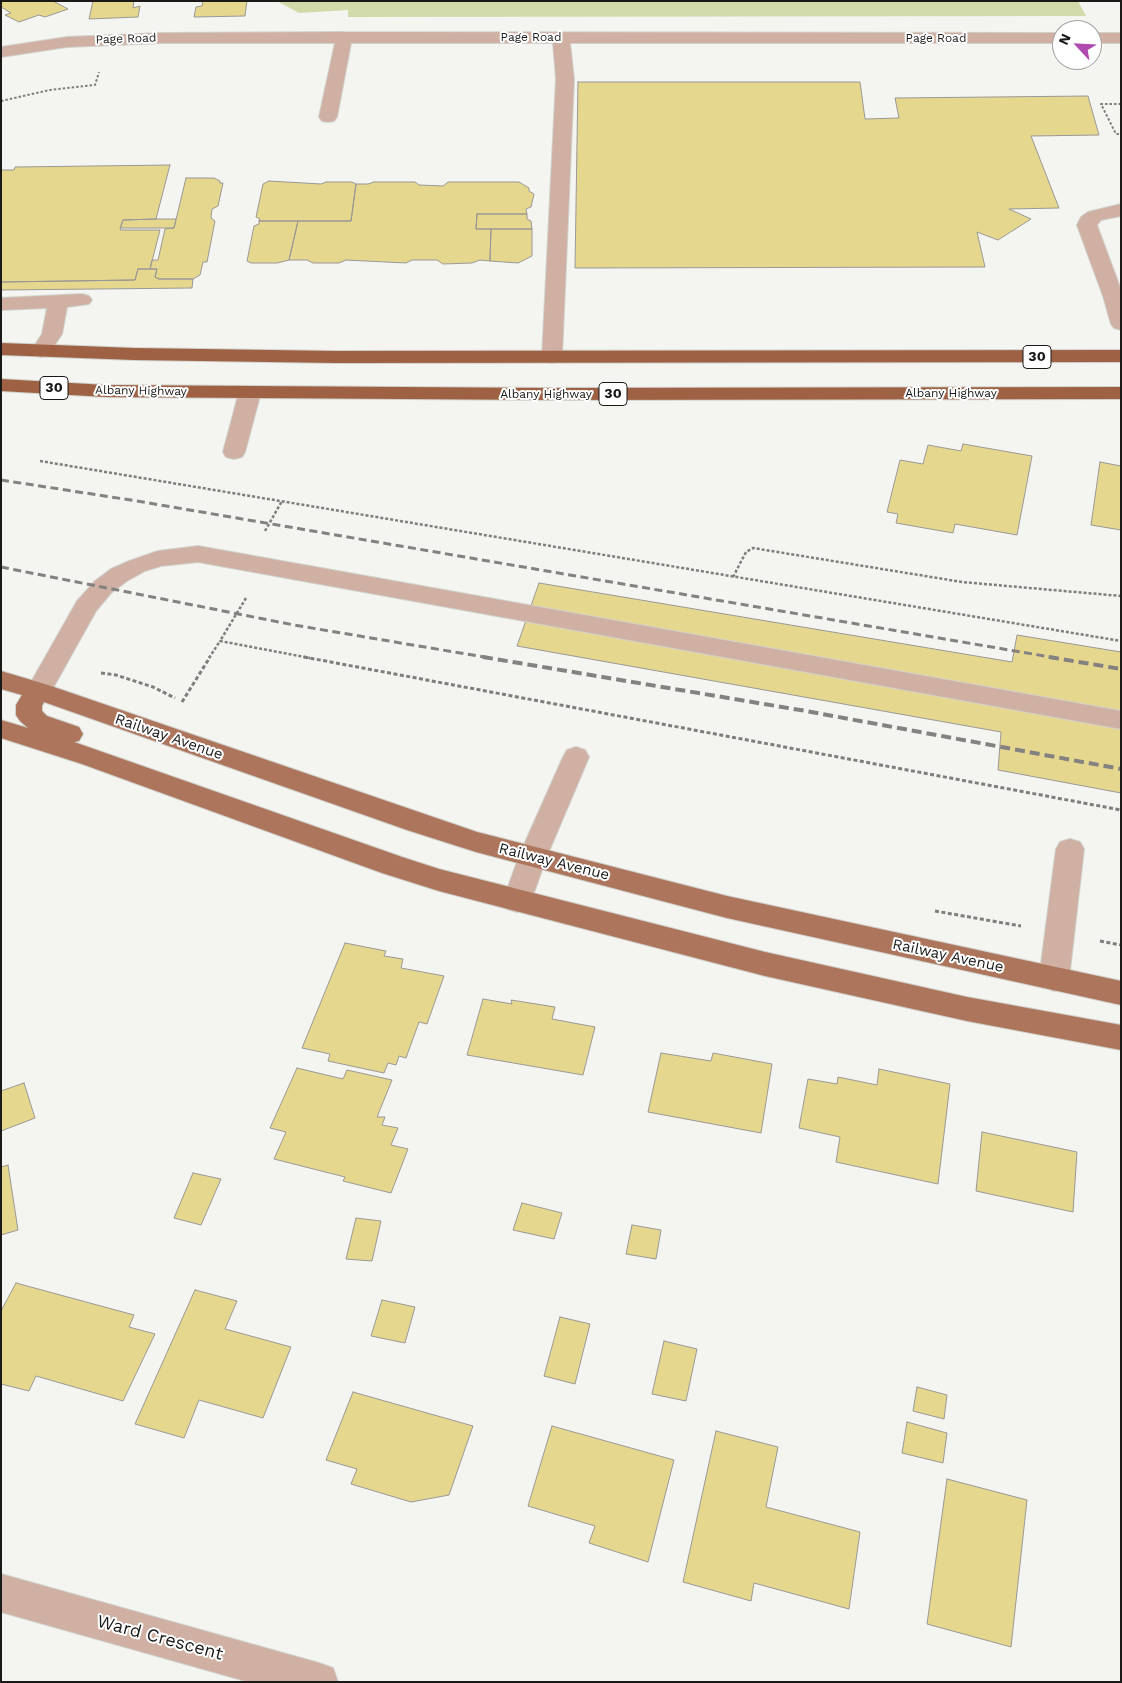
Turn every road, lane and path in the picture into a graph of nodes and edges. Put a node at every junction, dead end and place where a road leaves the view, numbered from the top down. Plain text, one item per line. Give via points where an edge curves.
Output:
1 (562, 36) junction
2 (344, 37) junction
3 (1052, 38) edge
4 (1102, 38) edge
5 (1121, 38) edge
6 (1, 52) edge
7 (99, 69) dead end
8 (1, 101) edge
9 (1121, 104) edge
10 (328, 117) dead end
11 (1121, 134) edge
12 (1121, 210) edge
13 (82, 300) dead end
14 (58, 301) junction
15 (1, 304) edge
16 (1121, 324) edge
17 (1, 349) edge
18 (41, 351) junction
19 (1121, 356) edge
20 (552, 357) junction
21 (1, 385) edge
22 (250, 392) junction
23 (1121, 393) edge
24 (549, 394) junction
25 (234, 452) dead end
26 (40, 460) dead end
27 (282, 501) junction
28 (261, 538) dead end
29 (733, 576) junction
30 (249, 593) dead end
31 (1121, 596) edge
32 (1121, 641) edge
33 (220, 642) junction
34 (1, 680) edge
35 (39, 691) junction
36 (182, 702) dead end
37 (1121, 720) edge
38 (1, 729) edge
39 (576, 757) dead end
40 (218, 802) junction
41 (1121, 810) edge
42 (1070, 849) dead end
43 (534, 856) junction
44 (517, 901) junction
45 (1054, 979) junction
46 (1121, 993) edge
47 (1121, 1038) edge
48 (1, 1593) edge
49 (319, 1682) edge

1 - 2 street, Page Road
1 - 3 street, Page Road
1 - 20 street via 565,79
2 - 6 street, Page Road via 112,39
2 - 10 street
4 - 5 street
7 - 8 path via 95,85 50,90
9 - 11 path via 1101,104 1116,134
12 - 16 street via 1095,216 1087,225
13 - 14 street
14 - 15 street
14 - 18 street via 52,334
17 - 18 highway, 30
18 - 20 highway, 30 via 336,357
19 - 20 highway, 30
20 - 24 highway
21 - 22 highway, Albany Highway / 30 via 106,391
22 - 24 highway, Albany Highway / 30
22 - 25 street
23 - 24 highway, Albany Highway / 30
26 - 27 path
27 - 28 path
27 - 29 path
29 - 31 path via 746,552 753,548 962,582
29 - 32 path
30 - 33 path
33 - 36 path
33 - 41 path
34 - 35 main road, Railway Avenue
35 - 37 street via 86,607 103,587 119,575 144,564 198,554
35 - 40 main road via 29,705 29,715 38,722 135,758 192,784
35 - 43 main road, Railway Avenue via 417,824
38 - 40 main road
39 - 43 street
40 - 44 main road via 392,865
42 - 45 street
43 - 44 street
43 - 45 main road, Railway Avenue via 727,907
44 - 47 main road via 766,964 967,1009
45 - 46 main road, Railway Avenue
48 - 49 street, Ward Crescent

